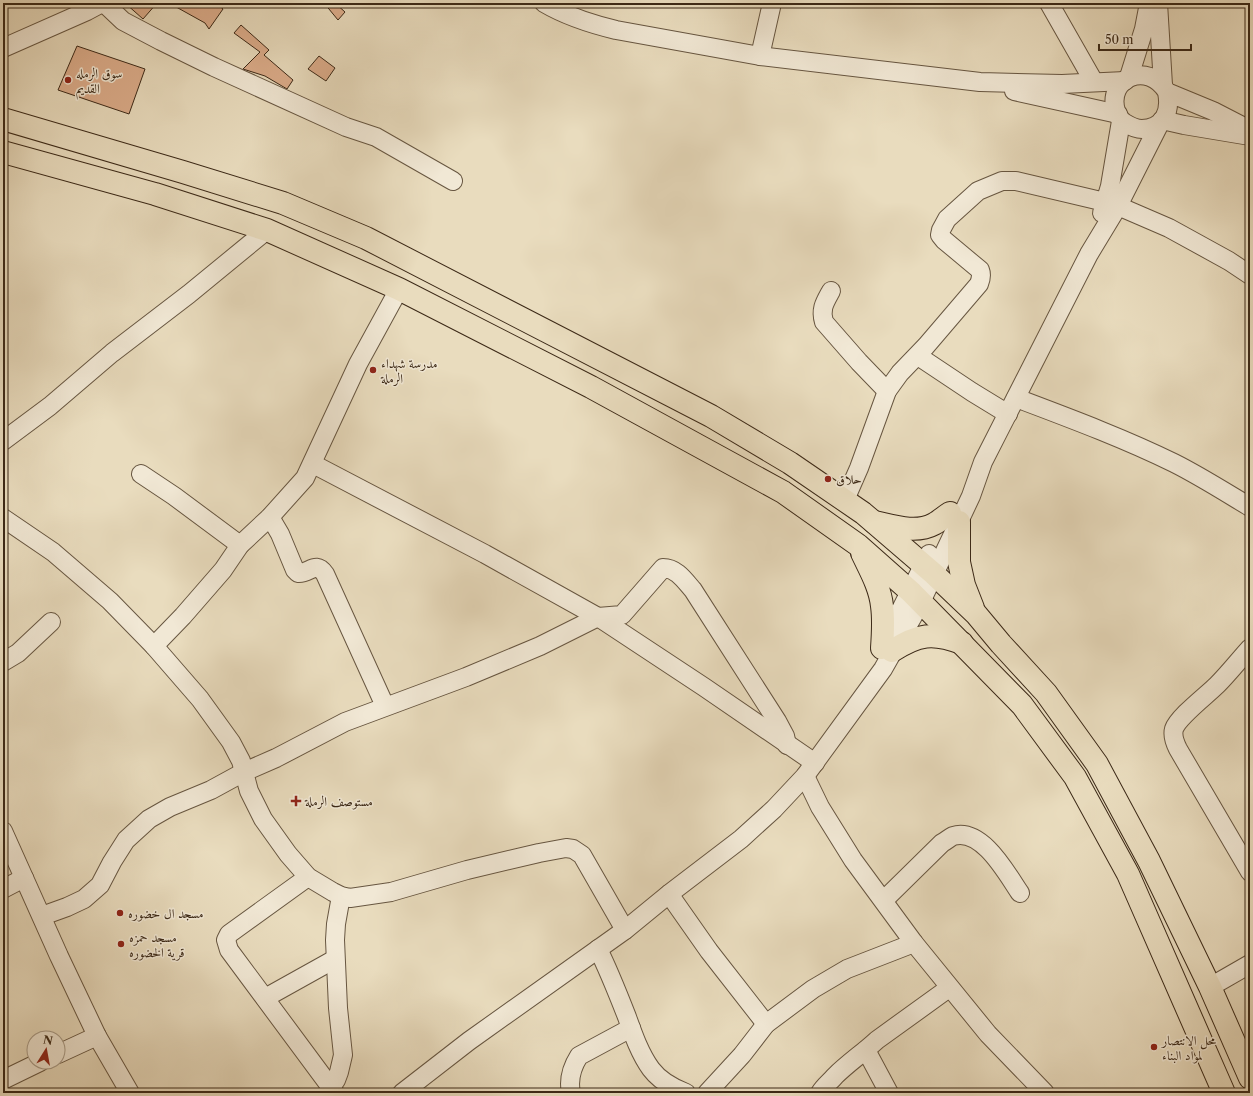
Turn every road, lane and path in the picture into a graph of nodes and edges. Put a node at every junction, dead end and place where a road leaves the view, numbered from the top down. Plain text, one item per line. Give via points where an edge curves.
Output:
1 (544, 3) edge
2 (772, 3) edge
3 (1049, 3) edge
4 (1149, 3) edge
5 (1158, 3) edge
6 (94, 5) edge
7 (3, 48) edge
8 (760, 56) junction
9 (1127, 79) junction
10 (980, 82) junction
11 (1094, 82) junction
12 (1165, 89) junction
13 (1119, 118) junction
14 (3, 120) edge
15 (1161, 122) junction
16 (1250, 130) edge
17 (1250, 136) edge
18 (3, 152) edge
19 (453, 181) dead end
20 (1112, 204) junction
21 (267, 230) junction
22 (1250, 275) edge
23 (399, 289) junction
24 (831, 291) dead end
25 (918, 356) junction
26 (887, 391) junction
27 (1016, 398) junction
28 (1008, 414) junction
29 (3, 441) edge
30 (313, 464) junction
31 (141, 474) dead end
32 (845, 500) junction
33 (1250, 507) edge
34 (270, 517) junction
35 (954, 517) junction
36 (3, 518) edge
37 (873, 521) junction
38 (240, 545) junction
39 (858, 545) junction
40 (929, 570) junction
41 (916, 597) junction
42 (976, 614) junction
43 (598, 617) junction
44 (51, 622) dead end
45 (964, 644) junction
46 (154, 646) junction
47 (1250, 648) edge
48 (887, 649) junction
49 (3, 662) edge
50 (385, 706) junction
51 (787, 745) junction
52 (810, 769) junction
53 (244, 772) junction
54 (3, 831) edge
55 (1250, 872) edge
56 (308, 877) junction
57 (24, 878) junction
58 (3, 889) edge
59 (1020, 893) dead end
60 (669, 894) junction
61 (341, 896) junction
62 (884, 900) junction
63 (42, 916) junction
64 (625, 930) junction
65 (914, 943) junction
66 (598, 949) junction
67 (336, 959) junction
68 (1250, 964) edge
69 (1210, 987) junction
70 (949, 988) junction
71 (265, 998) junction
72 (766, 1024) junction
73 (631, 1028) junction
74 (97, 1036) junction
75 (66, 1050) edge
76 (866, 1050) junction
77 (26, 1069) edge
78 (1250, 1078) edge
79 (3, 1080) edge
80 (333, 1090) edge
81 (130, 1093) edge
82 (402, 1093) edge
83 (571, 1093) edge
84 (686, 1093) edge
85 (707, 1093) edge
86 (820, 1093) edge
87 (889, 1093) edge
88 (1045, 1093) edge
89 (1224, 1093) edge

1 - 8 street via 556,10 616,30
2 - 8 street
3 - 11 street
4 - 9 street via 1144,29
5 - 12 street
6 - 7 street
6 - 19 street via 214,67 340,124 376,137
8 - 10 street
9 - 11 street
9 - 12 street via 1140,75 1149,76
9 - 13 street via 1115,96
10 - 11 street
10 - 13 street
12 - 15 street via 1169,101 1168,110
12 - 16 street
13 - 15 street via 1131,127 1140,129
13 - 20 street
14 - 32 main road via 283,203 366,238 711,416
15 - 17 street
15 - 20 street
18 - 21 main road via 155,194
20 - 22 street via 1169,228
20 - 25 street via 1016,181 1002,181 978,191 947,219 940,235 980,270 981,280
20 - 27 street
21 - 23 main road
21 - 29 street via 112,353 50,406
23 - 30 street via 358,364
23 - 39 main road via 591,387 776,488
24 - 26 street via 823,306 824,322
25 - 26 street via 900,373
25 - 28 street
26 - 32 street via 862,462
27 - 28 street
27 - 33 street via 1175,463
28 - 35 street via 983,462 971,496
30 - 34 street via 305,478
30 - 43 street via 485,554
31 - 38 street
32 - 37 main road
34 - 38 street
34 - 50 street via 295,570 303,573 313,567 325,574
35 - 37 main road via 924,528 909,529
35 - 40 street
35 - 42 main road via 964,585
36 - 46 street via 53,552 105,596
37 - 40 main road
38 - 46 street via 223,570
39 - 41 main road
39 - 48 main road via 882,605
40 - 41 street
40 - 42 main road
41 - 45 main road
41 - 48 street
42 - 69 main road via 1046,693 1097,764 1148,860
43 - 50 street via 540,646 473,674
43 - 51 street
43 - 51 street via 618,616 624,613 662,569 669,568 677,573 693,590 716,625 777,721
44 - 49 street via 18,653
45 - 48 main road via 949,638 927,636
45 - 89 main road via 1022,705 1075,777 1128,874
46 - 53 street via 205,705 231,742
47 - 55 street via 1218,684 1180,720 1173,732 1178,749
48 - 52 street via 883,669
50 - 53 street via 345,722
51 - 52 street
52 - 60 street via 774,809 741,839
52 - 62 street via 831,825 853,860
53 - 56 street via 249,791 263,819
53 - 63 street via 148,819 126,840 100,886 84,899
54 - 57 street
56 - 61 street
56 - 71 street via 229,934 226,940 229,950
57 - 58 street
57 - 63 street
59 - 62 street via 994,855 969,836 953,836 942,843
60 - 64 street
60 - 72 street
61 - 64 street via 358,897 391,892 466,870 566,848 582,855
61 - 67 street via 335,931
62 - 65 street
63 - 74 street
64 - 66 street
65 - 70 street
65 - 72 street via 847,969 813,989
66 - 73 street
66 - 82 street
67 - 71 street
67 - 80 street via 343,1055
68 - 69 street
69 - 78 main road
70 - 76 street
70 - 88 street via 988,1034
71 - 80 street
72 - 85 street
73 - 83 street via 580,1056 574,1063 571,1074
73 - 84 street via 652,1070 662,1080
74 - 75 street
74 - 81 street
76 - 86 street via 847,1064
76 - 87 street
77 - 79 street

